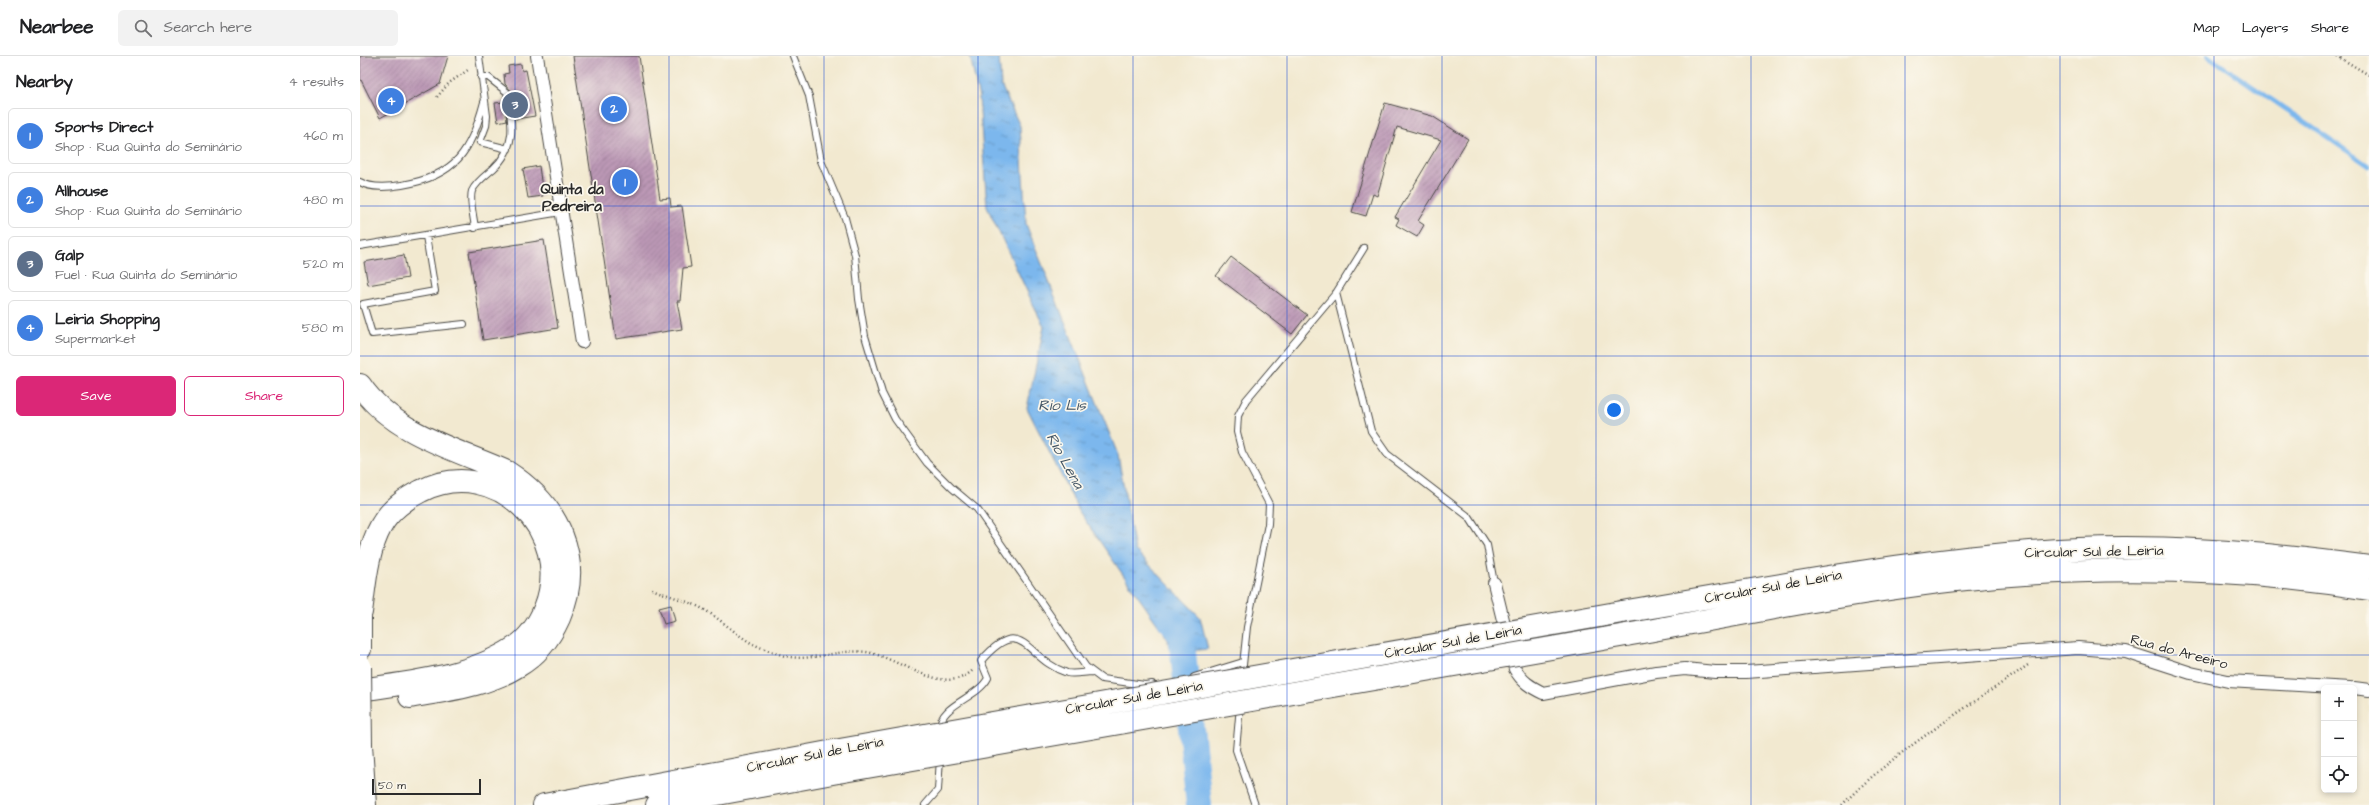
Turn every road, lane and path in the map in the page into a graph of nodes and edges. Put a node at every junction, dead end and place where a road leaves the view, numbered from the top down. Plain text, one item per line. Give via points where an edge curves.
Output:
1 (537, 56) edge
2 (793, 56) edge
3 (2338, 56) edge
4 (479, 57) edge
5 (468, 70) dead end
6 (2369, 75) edge
7 (481, 76) junction
8 (437, 97) dead end
9 (484, 102) junction
10 (508, 149) junction
11 (360, 182) edge
12 (561, 212) junction
13 (475, 228) junction
14 (426, 236) junction
15 (360, 246) edge
16 (1364, 248) dead end
17 (1336, 293) junction
18 (464, 324) dead end
19 (582, 342) dead end
20 (360, 385) edge
21 (2369, 567) edge
22 (1494, 583) joint
23 (652, 589) dead end
24 (2369, 589) edge
25 (360, 606) edge
26 (360, 649) edge
27 (2049, 650) junction
28 (981, 661) junction
29 (1243, 662) junction
30 (360, 666) edge
31 (1092, 672) junction
32 (1186, 679) dead end
33 (1158, 683) dead end
34 (1241, 686) dead end
35 (2321, 686) edge
36 (2357, 688) edge
37 (360, 690) edge
38 (2369, 690) edge
39 (1241, 694) dead end
40 (360, 705) edge
41 (940, 738) dead end
42 (940, 746) dead end
43 (364, 805) edge
44 (544, 805) edge
45 (657, 805) edge
46 (925, 805) edge
47 (1255, 805) edge
48 (1842, 805) edge

1 - 12 street
2 - 31 lane via 809,96 821,161 845,218 855,255 865,336 895,419 927,463 977,509 1069,646
3 - 6 path
4 - 7 lane
5 - 8 path via 449,83
7 - 9 lane
7 - 10 lane via 488,77 507,92 513,126
9 - 10 lane via 486,126 480,142
9 - 11 lane via 476,133 470,144 444,171 430,178 396,186 371,186
10 - 13 lane via 472,193
12 - 13 lane
12 - 19 street
13 - 14 lane
14 - 15 lane
14 - 18 lane via 435,292 363,304 372,334
16 - 17 lane
17 - 22 lane via 1371,432 1387,454 1470,517 1487,545
17 - 29 lane via 1246,400 1238,416 1237,432 1242,452 1269,504 1268,524
20 - 40 highway via 384,411 409,429 507,472 534,492 559,528 568,553 569,568 566,596 555,626 541,648 519,666 501,676 460,688
21 - 44 highway, Circular Sul de Leiria, bridge via 2228,553 2080,549 1937,561 1622,612 834,751
22 - 27 street, Rua do Areeiro via 1515,669 1531,688 1543,693 1678,670 1746,672
23 - 28 path via 695,606 753,644 781,655 804,658 867,652 931,676 952,681 968,674
24 - 45 highway, Circular Sul de Leiria, bridge via 2330,582 2247,574 2159,571 2086,571 1957,580 1849,596
25 - 26 highway
25 - 37 highway via 374,543 381,525 410,496 431,486 455,482 474,483 491,486 504,492 526,509 547,541 552,571 549,598 538,623 528,637 514,648 472,668
27 - 35 street, Rua do Areeiro via 2078,648 2126,652 2191,673 2228,681
27 - 48 path via 1890,763
28 - 31 lane via 993,647 1012,637 1021,640 1040,658 1068,673
28 - 41 lane via 988,678 984,686 946,712 940,722
29 - 32 lane
29 - 34 lane
30 - 43 highway, bridge
31 - 33 lane via 1102,679 1145,685
36 - 38 street
39 - 47 lane via 1236,750
42 - 46 lane via 938,790

